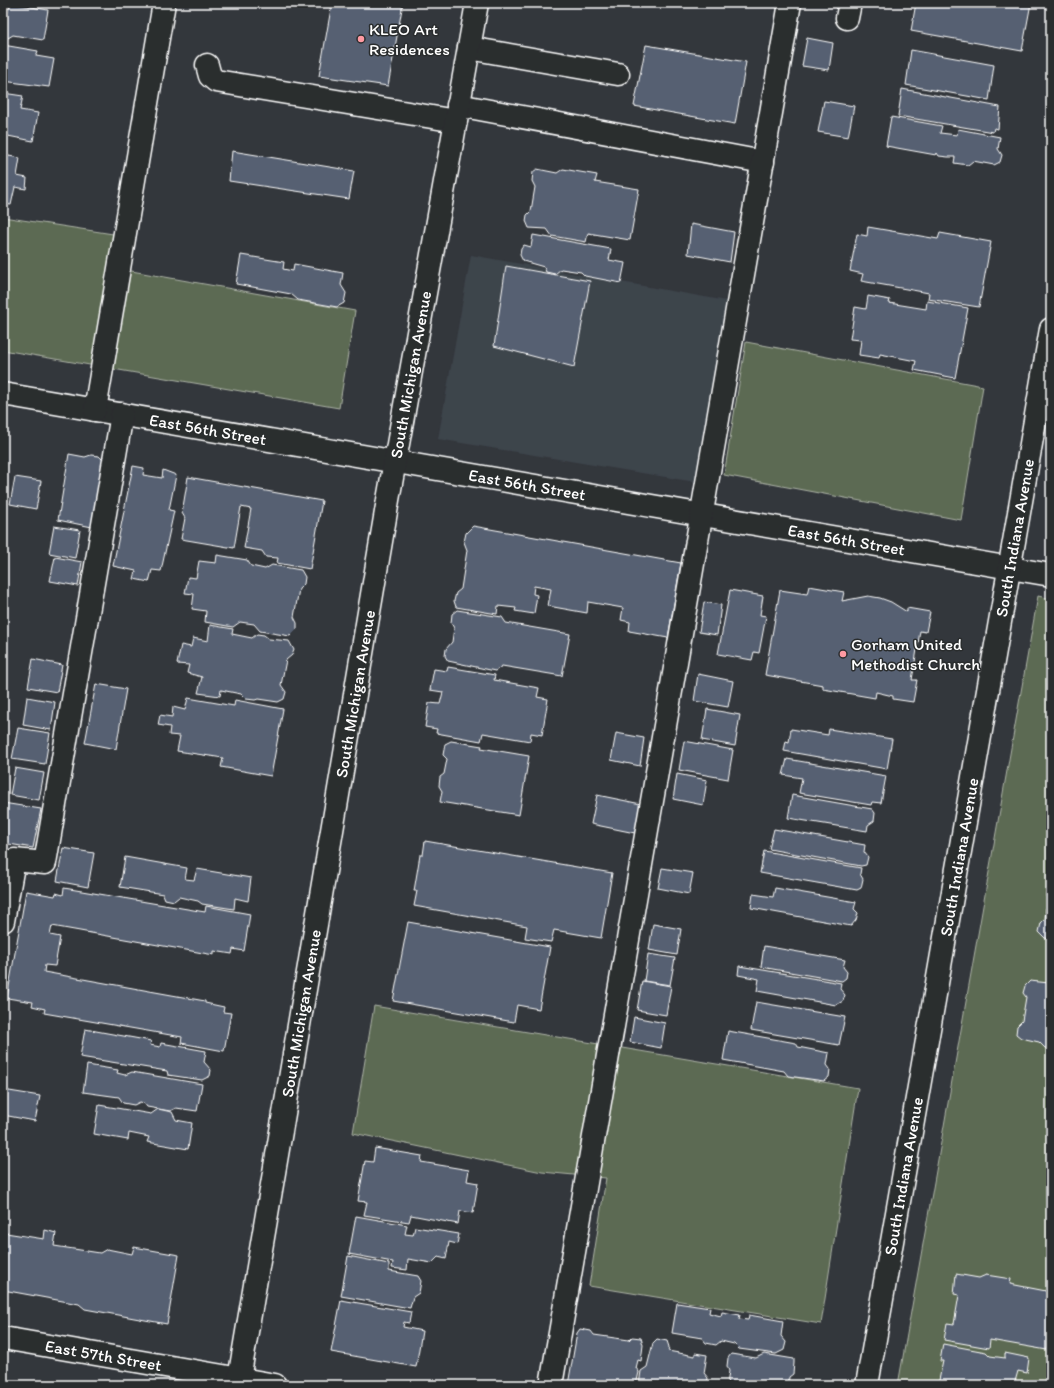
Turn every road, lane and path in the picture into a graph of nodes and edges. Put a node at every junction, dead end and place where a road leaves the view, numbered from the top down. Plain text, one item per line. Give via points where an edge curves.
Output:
1 (164, 3) edge
2 (477, 3) edge
3 (790, 3) edge
4 (469, 48) junction
5 (207, 65) dead end
6 (618, 74) dead end
7 (457, 113) junction
8 (763, 162) junction
9 (1051, 329) edge
10 (3, 394) edge
11 (95, 410) junction
12 (122, 414) junction
13 (395, 462) junction
14 (702, 515) junction
15 (1009, 568) junction
16 (1051, 575) edge
17 (3, 921) edge
18 (3, 1338) edge
19 (238, 1382) edge
20 (275, 1385) edge
21 (551, 1385) edge
22 (867, 1385) edge

1 - 11 street
2 - 4 street, South Michigan Avenue
3 - 8 street
4 - 6 street
4 - 7 street, South Michigan Avenue
5 - 7 street via 210,76 216,81
7 - 8 street
7 - 13 street, South Michigan Avenue
8 - 14 street
9 - 15 street, South Indiana Avenue
10 - 11 street, East 56th Street
11 - 12 street, East 56th Street
12 - 13 street, East 56th Street
12 - 17 street via 45,863 14,860
13 - 14 street, East 56th Street
13 - 19 street, South Michigan Avenue
14 - 15 street, East 56th Street
14 - 21 street
15 - 16 street, East 56th Street
15 - 22 street, South Indiana Avenue
18 - 19 street, East 57th Street
19 - 20 street, East 57th Street

